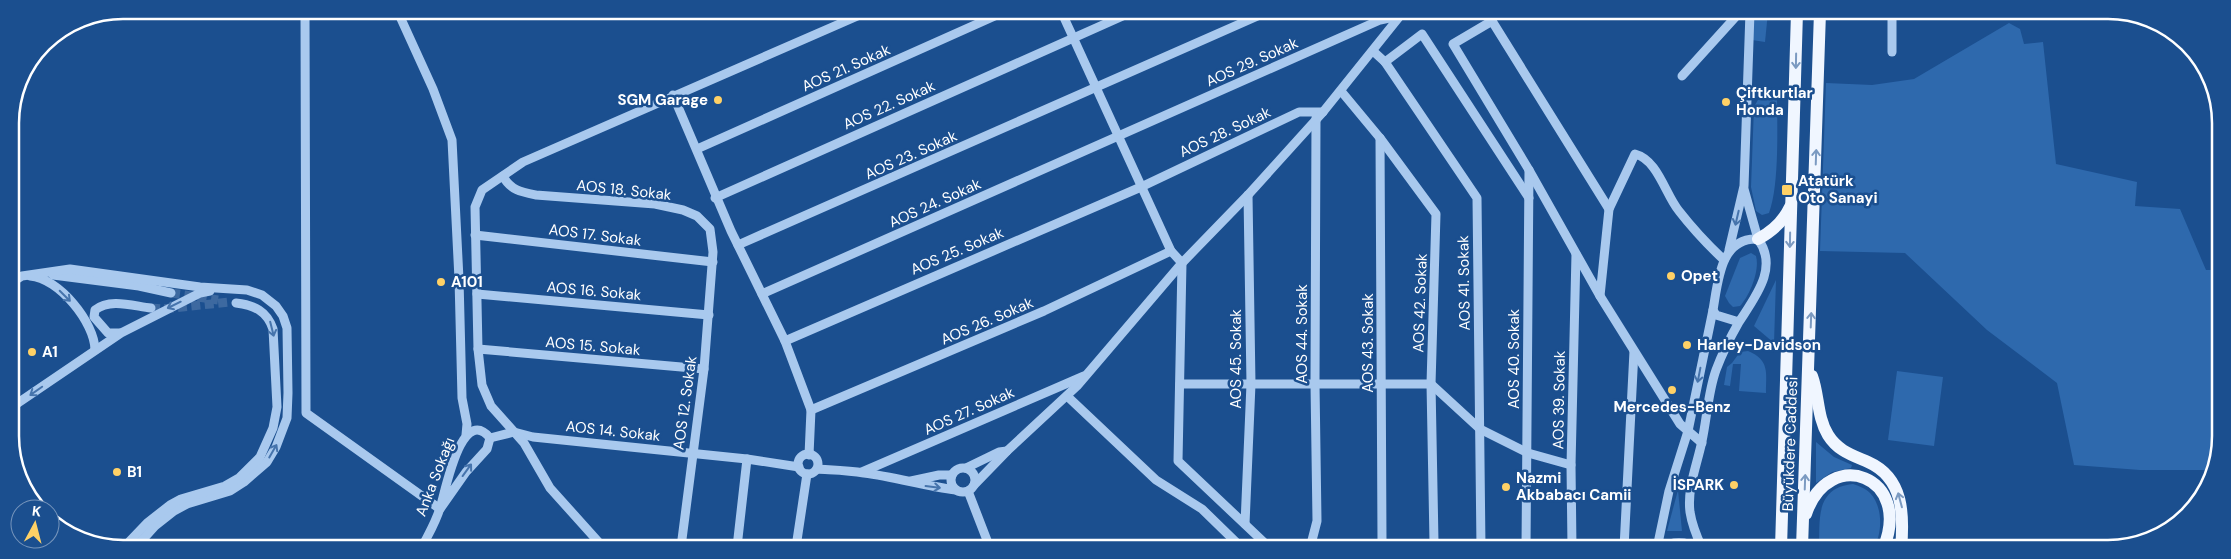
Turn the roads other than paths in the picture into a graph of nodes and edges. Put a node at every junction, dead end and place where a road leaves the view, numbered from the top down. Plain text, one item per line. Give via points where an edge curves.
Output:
1 (305, 19) edge
2 (401, 19) edge
3 (851, 19) edge
4 (988, 19) edge
5 (1065, 19) edge
6 (1116, 19) edge
7 (1251, 19) edge
8 (1384, 19) edge
9 (1398, 19) edge
10 (1734, 19) edge
11 (1750, 19) edge
12 (1797, 19) edge
13 (1820, 19) edge
14 (1892, 19) edge
15 (1074, 38) junction
16 (1373, 51) junction
17 (1892, 52) dead end
18 (1384, 62) junction
19 (1682, 76) dead end
20 (1096, 89) junction
21 (1341, 91) junction
22 (673, 96) junction
23 (1320, 115) junction
24 (1118, 137) junction
25 (1380, 138) junction
26 (697, 149) junction
27 (1529, 170) junction
28 (503, 176) junction
29 (1744, 186) junction
30 (1141, 187) junction
31 (1248, 195) junction
32 (715, 198) junction
33 (1529, 198) junction
34 (1791, 205) junction
35 (1609, 209) junction
36 (475, 235) junction
37 (1758, 239) junction
38 (738, 245) junction
39 (1729, 250) junction
40 (1172, 251) junction
41 (1576, 252) junction
42 (1724, 260) junction
43 (712, 262) junction
44 (1182, 263) junction
45 (38, 272) junction
46 (22, 276) junction
47 (19, 278) edge
48 (220, 288) junction
49 (171, 293) tunnel mouth
50 (477, 294) junction
51 (762, 294) junction
52 (1600, 296) junction
53 (236, 303) tunnel mouth
54 (151, 308) tunnel mouth
55 (1713, 310) junction
56 (709, 315) junction
57 (1739, 322) junction
58 (121, 333) junction
59 (785, 341) junction
60 (95, 350) junction
61 (478, 350) junction
62 (1634, 351) junction
63 (1809, 367) junction
64 (704, 369) junction
65 (1087, 375) junction
66 (1180, 384) junction
67 (1251, 384) junction
68 (1315, 384) junction
69 (1382, 384) junction
70 (1431, 384) junction
71 (1067, 396) junction
72 (19, 403) edge
73 (811, 410) junction
74 (1480, 429) junction
75 (1688, 431) junction
76 (514, 432) junction
77 (466, 435) junction
78 (488, 436) junction
79 (1702, 443) junction
80 (1007, 451) junction
81 (692, 453) junction
82 (1528, 453) junction
83 (809, 455) junction
84 (747, 459) junction
85 (1571, 465) junction
86 (799, 467) junction
87 (966, 468) junction
88 (817, 469) junction
89 (862, 472) junction
90 (807, 474) junction
91 (952, 475) junction
92 (911, 481) junction
93 (971, 488) junction
94 (956, 490) junction
95 (440, 509) junction
96 (1245, 524) junction
97 (1803, 532) junction
98 (131, 540) edge
99 (142, 540) edge
100 (425, 540) edge
101 (597, 540) edge
102 (682, 540) edge
103 (738, 540) edge
104 (797, 540) edge
105 (987, 540) edge
106 (1234, 540) edge
107 (1262, 540) edge
108 (1312, 540) edge
109 (1382, 540) edge
110 (1434, 540) edge
111 (1481, 540) edge
112 (1526, 540) edge
113 (1573, 540) edge
114 (1624, 540) edge
115 (1660, 540) edge
116 (1698, 540) edge
117 (1780, 540) edge
118 (1802, 540) edge
119 (1886, 540) edge
120 (1900, 540) edge

1 - 95 street via 306,413
2 - 77 street via 452,140
3 - 22 street
4 - 26 street, AOS 21. Sokak
5 - 15 street
6 - 15 street, AOS 22. Sokak
7 - 20 street, AOS 23. Sokak
8 - 24 street, AOS 29. Sokak
9 - 16 street
10 - 19 street
11 - 29 street
12 -> 34 main road, Büyükdere Caddesi
63 -> 13 main road, Büyükdere Caddesi
14 - 17 street
15 - 20 street
15 - 32 street, AOS 22. Sokak
16 - 18 street, AOS 41. Sokak
16 - 21 street
18 - 33 street via 1422,34
18 - 74 street, AOS 41. Sokak via 1476,198
20 - 24 street
20 - 38 street, AOS 23. Sokak
21 - 23 street
21 - 25 street, AOS 42. Sokak
22 - 26 street
22 - 28 street via 523,162
23 - 30 street, AOS 28. Sokak via 1299,112
23 - 31 street
23 - 68 street, AOS 44. Sokak
24 - 30 street
24 - 51 street, AOS 24. Sokak
25 - 69 street, AOS 43. Sokak
25 - 70 street, AOS 42. Sokak via 1436,214
26 - 32 street
27 - 33 street, AOS 40. Sokak
27 - 35 street via 1453,44 1492,21
27 - 41 street
28 - 36 street via 482,190 475,207
28 - 43 street, AOS 18. Sokak via 517,191 526,193 655,204 683,210 697,216 710,230
29 - 37 street
29 -> 39 street
30 - 40 street
30 - 59 street, AOS 25. Sokak
31 - 44 street
31 - 67 street, AOS 45. Sokak
32 - 38 street
33 - 82 street, AOS 40. Sokak
34 - 37 main road via 1774,230
34 -> 117 main road, Büyükdere Caddesi
35 - 42 street via 1635,154 1642,156 1658,175 1677,210
35 - 52 street
36 - 43 street, AOS 17. Sokak
36 - 50 street
37 - 39 street via 1742,242
37 - 57 street via 1767,259 1765,276 1751,307
38 - 51 street
39 - 42 street
40 - 44 street
40 - 73 street, AOS 26. Sokak via 1044,311
41 - 52 street
41 - 85 street, AOS 39. Sokak
42 - 55 street
43 - 56 street, AOS 12. Sokak
44 - 65 street
44 - 66 street
45 - 46 street
45 - 48 street via 70,269
45 - 49 street
46 - 47 street
46 -> 60 street via 44,280 64,294 85,320 95,341
48 -> 58 street via 200,293
99 -> 48 street via 174,511 230,490 250,478 267,462 283,431 288,393 287,328 283,316 262,294
50 - 56 street, AOS 16. Sokak
50 - 61 street
51 - 59 street
52 - 62 street
53 -> 98 street via 264,313 273,329 276,407 269,440 260,457 239,478 181,499 147,523
54 - 58 street via 102,304 95,310 94,317 102,328 108,333
55 - 57 street via 1722,318
55 -> 75 street
56 - 64 street, AOS 12. Sokak
57 - 79 street via 1716,371
58 - 60 street
59 - 73 street
60 -> 72 street
61 - 64 street, AOS 15. Sokak
61 - 76 street via 482,385 491,406
62 - 75 street via 1680,424
62 - 114 street
97 -> 63 main road, Büyükdere Caddesi
120 -> 63 main road via 1902,510 1894,483 1879,468 1845,453 1828,436
64 - 81 street, AOS 12. Sokak
65 - 71 street
65 - 89 street, AOS 27. Sokak
66 - 67 street
66 - 96 street via 1178,462
67 - 68 street
67 - 96 street, AOS 45. Sokak
68 - 69 street
68 - 108 street, AOS 44. Sokak via 1317,521
69 - 70 street
69 - 109 street, AOS 43. Sokak
70 - 74 street
70 - 110 street, AOS 42. Sokak
71 - 80 street
71 - 106 street via 1156,480 1202,509
73 - 83 street
74 - 82 street
74 - 111 street, AOS 41. Sokak
75 - 79 street
75 - 115 street via 1669,491
76 - 78 street, Anka Sokağı
76 - 81 street, AOS 14. Sokak via 533,437
76 - 101 street via 532,455 550,488
77 - 78 street, Anka Sokağı via 475,431
77 - 95 street, Anka Sokağı via 446,481
95 -> 78 street via 487,449
79 - 116 street via 1690,489 1690,511
80 - 87 street
80 - 93 street
81 - 84 street, AOS 14. Sokak
81 - 102 street, AOS 12. Sokak
82 - 85 street
82 - 112 street, AOS 40. Sokak
83 - 86 street via 801,458
83 - 88 street via 817,460
84 - 86 street, AOS 14. Sokak
84 - 103 street
85 - 113 street, AOS 39. Sokak
86 - 90 street
87 - 91 street via 958,469
87 - 93 street via 973,473
88 - 89 street
88 - 90 street
89 - 92 street
90 - 104 street
91 - 92 street
91 - 94 street
92 -> 94 street
93 - 94 street
93 - 105 street
95 - 100 street, Anka Sokağı
96 - 107 street
97 - 118 main road, Büyükdere Caddesi
97 - 119 main road via 1807,512 1825,485 1841,476 1852,475 1864,477 1878,486 1888,504 1890,528

